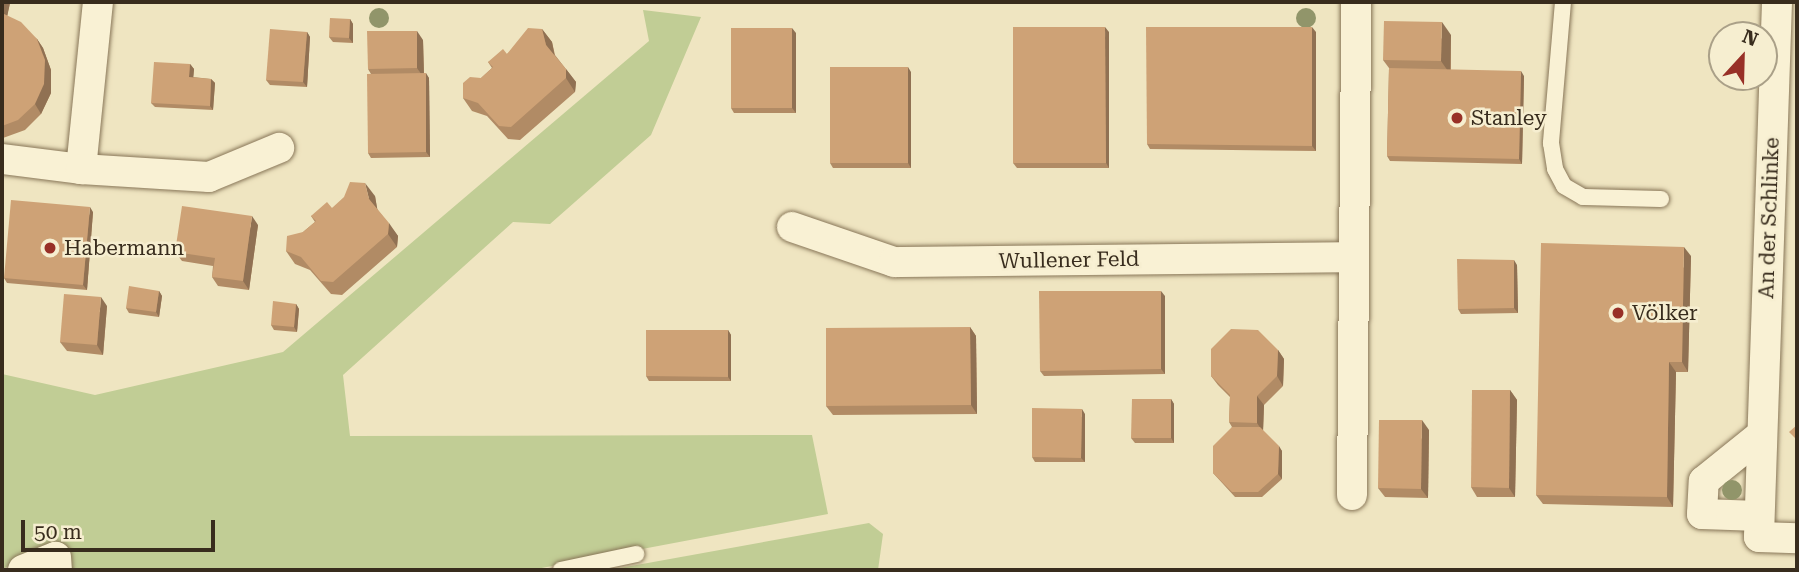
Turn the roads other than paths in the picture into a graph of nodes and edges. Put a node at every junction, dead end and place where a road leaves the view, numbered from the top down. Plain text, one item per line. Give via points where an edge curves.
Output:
1 (98, 2) edge
2 (1356, 2) edge
3 (1563, 2) edge
4 (1777, 2) edge
5 (279, 148) dead end
6 (2, 159) edge
7 (81, 169) junction
8 (1661, 200) dead end
9 (792, 227) dead end
10 (1352, 257) junction
11 (1761, 435) junction
12 (1352, 495) dead end
13 (1759, 516) junction
14 (1797, 538) edge
15 (636, 554) dead end
16 (56, 564) edge
17 (23, 570) edge
18 (561, 570) edge

1 - 7 street
2 - 10 street
3 - 8 lane via 1551,144 1555,169 1564,186 1583,197
4 - 11 street, An der Schlinke
5 - 7 street via 209,177
6 - 7 street
9 - 10 street, Wullener Feld via 894,262
10 - 12 street
11 - 13 street, An der Schlinke
11 - 13 street via 1703,481 1702,514
13 - 14 street via 1759,537
15 - 18 lane
16 - 17 street

